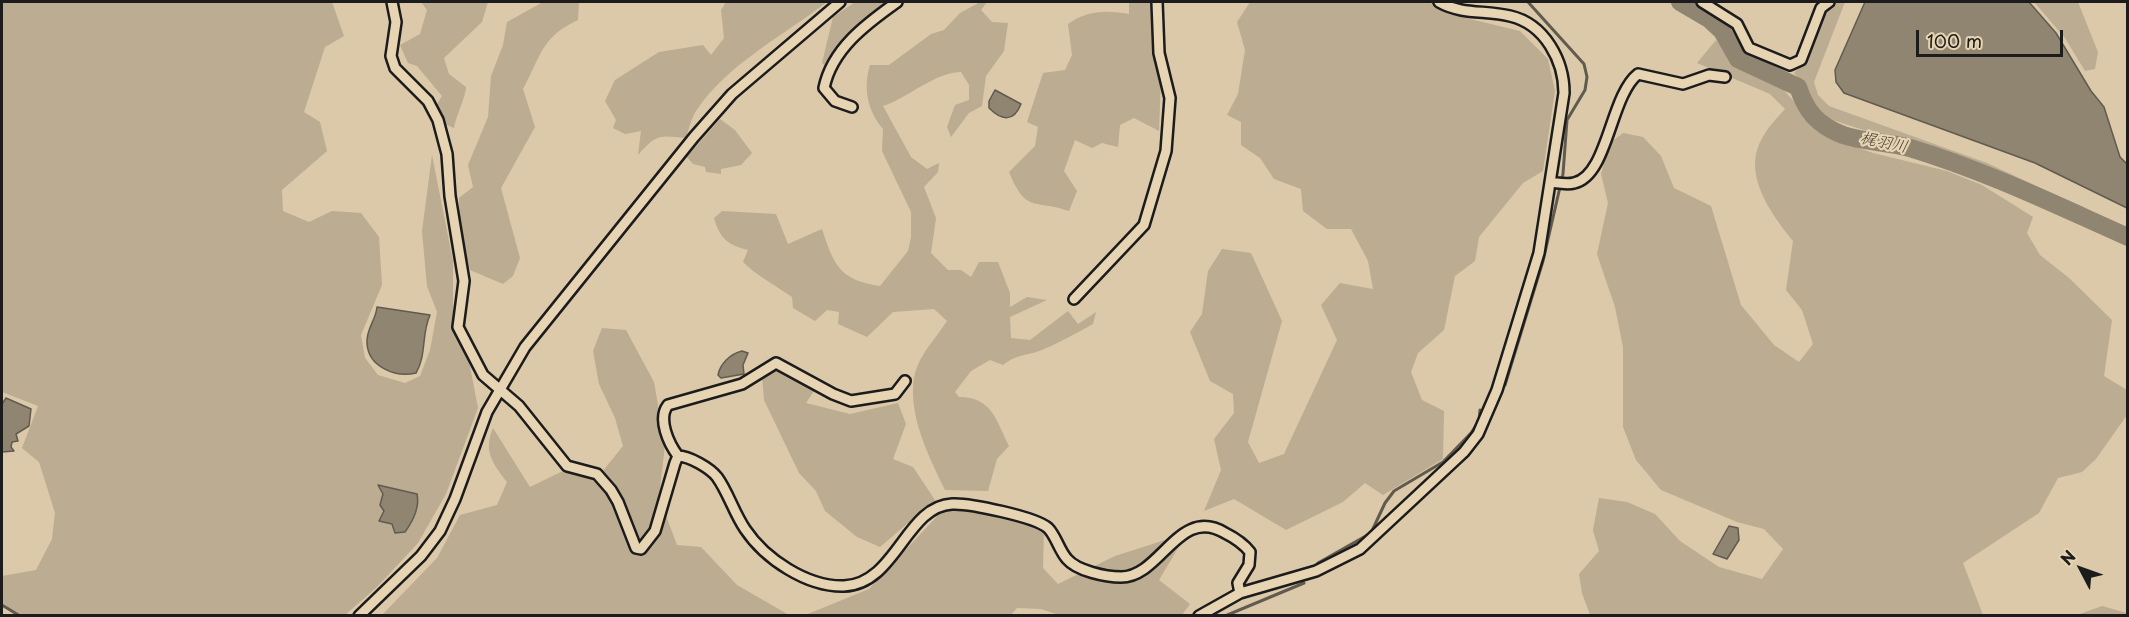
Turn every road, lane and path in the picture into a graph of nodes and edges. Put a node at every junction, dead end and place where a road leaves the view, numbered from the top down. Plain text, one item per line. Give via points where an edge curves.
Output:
1 (392, 2) edge
2 (840, 2) edge
3 (897, 2) edge
4 (1157, 2) edge
5 (1439, 2) edge
6 (1702, 2) edge
7 (1829, 2) edge
8 (1725, 77) dead end
9 (852, 107) dead end
10 (1558, 183) junction
11 (1074, 299) dead end
12 (905, 381) dead end
13 (499, 391) junction
14 (678, 456) junction
15 (1240, 593) junction
16 (359, 615) edge
17 (1198, 615) edge

1 - 13 street via 396,22 391,56 394,68 428,101 438,120 447,154 464,281 458,327 483,375
2 - 13 street via 749,78 694,137 525,347
3 - 9 street via 849,41 832,64 824,88 835,101
4 - 11 street via 1159,53 1170,98 1166,151 1144,225
5 - 10 street via 1453,10 1512,16 1541,34 1554,52 1564,74
6 - 7 street via 1737,24 1749,48 1790,65 1802,60 1821,8
8 - 10 street via 1709,75 1683,84 1638,74 1622,94 1593,167 1583,179
10 - 15 street via 1486,420 1471,443 1360,549 1316,571
12 - 14 street via 895,394 851,401 776,363 742,384 668,405 663,417 670,444
13 - 14 street via 519,406 567,466 597,474 618,502 636,548 641,549 655,531
13 - 16 street via 440,531 422,556
14 - 15 street via 685,456 716,476 746,531 760,547 785,567 827,584 844,586 873,577 921,521 934,510 951,504 994,509 1040,523 1049,528 1075,566 1109,576 1134,576 1187,531 1216,527 1250,552 1249,565 1238,583
15 - 17 street

